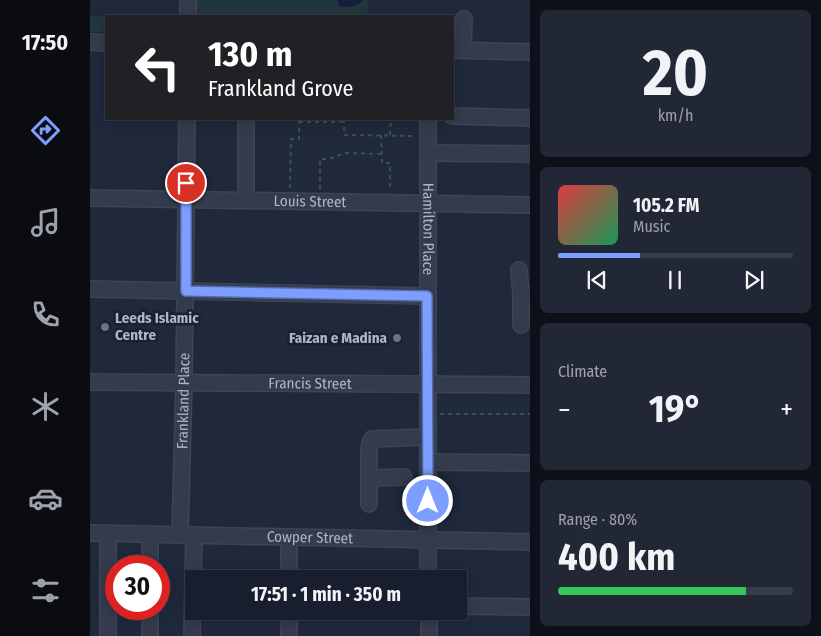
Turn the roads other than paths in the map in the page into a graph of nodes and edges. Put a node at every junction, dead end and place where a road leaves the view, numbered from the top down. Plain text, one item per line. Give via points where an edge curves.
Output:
1 (188, 0) edge
2 (188, 15) edge
3 (464, 19) dead end
4 (90, 42) edge
5 (105, 43) edge
6 (458, 50) edge
7 (530, 52) edge
8 (454, 116) edge
9 (530, 118) edge
10 (187, 120) edge
11 (246, 120) edge
12 (428, 120) edge
13 (428, 154) junction
14 (530, 154) edge
15 (90, 198) edge
16 (186, 199) junction
17 (246, 200) junction
18 (430, 202) junction
19 (530, 205) edge
20 (519, 270) dead end
21 (90, 288) edge
22 (186, 291) junction
23 (525, 294) edge
24 (427, 296) junction
25 (521, 325) dead end
26 (90, 382) edge
27 (184, 382) junction
28 (428, 384) junction
29 (530, 385) edge
30 (428, 438) junction
31 (428, 462) junction
32 (530, 463) edge
33 (369, 478) junction
34 (404, 478) dead end
35 (369, 504) dead end
36 (90, 533) edge
37 (108, 533) junction
38 (150, 534) junction
39 (187, 535) junction
40 (289, 537) junction
41 (428, 540) junction
42 (530, 542) edge
43 (150, 555) edge
44 (289, 570) edge
45 (428, 570) edge
46 (467, 606) edge
47 (530, 607) edge
48 (150, 620) edge
49 (289, 620) edge
50 (428, 620) edge
51 (108, 636) edge
52 (150, 636) edge
53 (192, 636) edge
54 (289, 636) edge
55 (429, 636) edge

1 - 2 street
3 - 6 street
4 - 5 street
6 - 7 street
8 - 9 street
10 - 16 street, Frankland Place
11 - 17 street
12 - 13 street, Hamilton Place
13 - 14 street
13 - 18 street, Hamilton Place
15 - 16 street, Louis Street
16 - 17 street, Louis Street
16 - 22 street, Frankland Place
17 - 18 street, Louis Street
18 - 19 street, Louis Street
18 - 24 street, Hamilton Place
20 - 23 street
21 - 22 street
22 - 24 street
22 - 27 street, Frankland Place
23 - 25 street
24 - 28 street, Hamilton Place
26 - 27 street, Francis Street
27 - 28 street, Francis Street
27 - 39 street, Frankland Place
28 - 29 street, Francis Street
28 - 30 street, Hamilton Place
30 - 31 street, Hamilton Place
30 - 33 street via 372,439
31 - 32 street
31 - 41 street, Hamilton Place
33 - 34 street
33 - 35 street
36 - 37 street, Cowper Street
37 - 38 street, Cowper Street
37 - 51 street
38 - 39 street, Cowper Street
38 - 43 street
39 - 40 street, Cowper Street
39 - 53 street, Frankland Place
40 - 41 street, Cowper Street
40 - 44 street
41 - 42 street, Cowper Street
41 - 45 street, Hamilton Place
46 - 47 street
48 - 52 street
49 - 54 street
50 - 55 street

